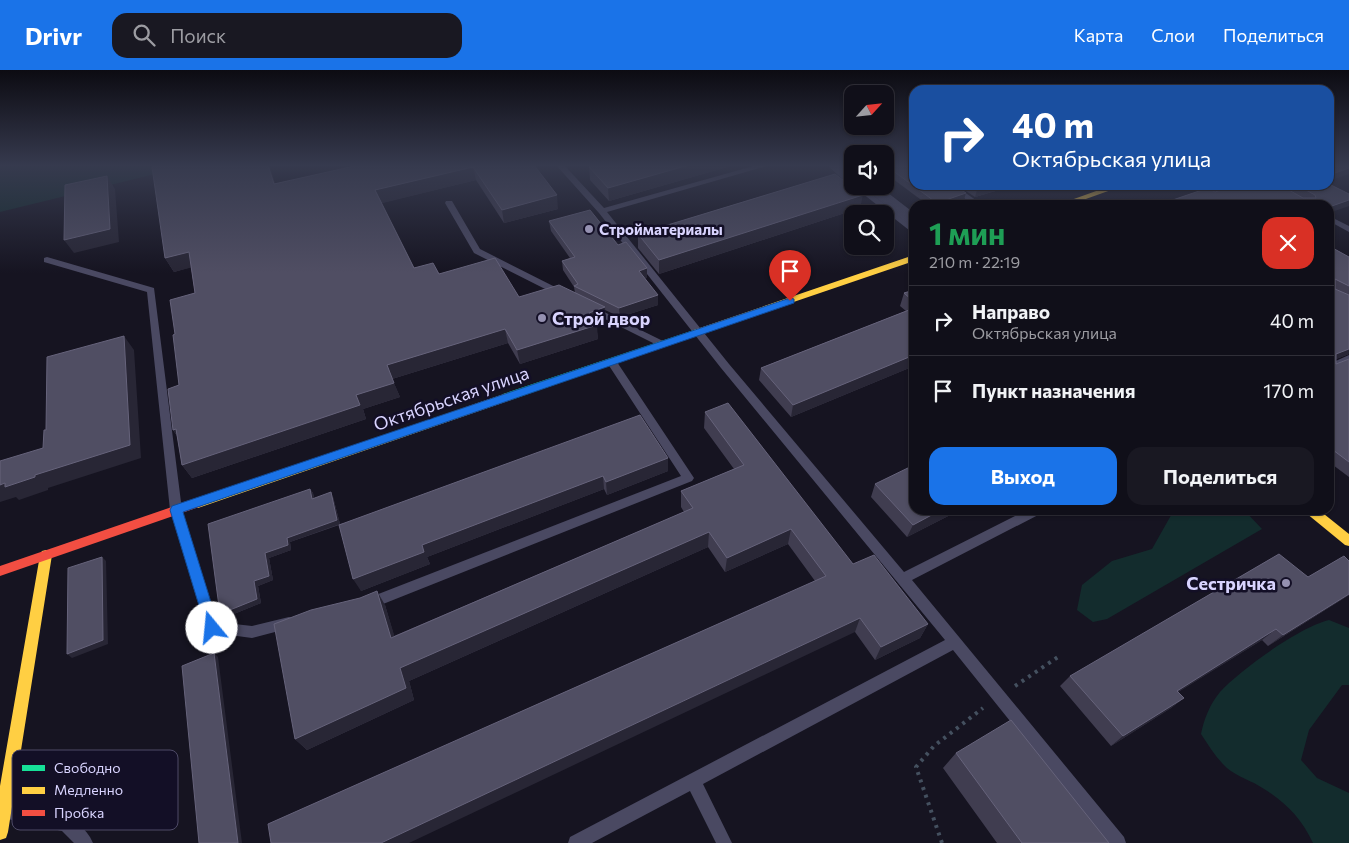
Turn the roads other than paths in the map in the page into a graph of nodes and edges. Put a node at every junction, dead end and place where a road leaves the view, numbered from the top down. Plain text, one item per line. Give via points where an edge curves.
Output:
1 (593, 201) edge
2 (637, 201) edge
3 (876, 201) edge
4 (888, 201) edge
5 (449, 203) dead end
6 (602, 211) junction
7 (909, 217) edge
8 (1334, 221) edge
9 (909, 228) edge
10 (1349, 229) edge
11 (47, 260) dead end
12 (909, 260) edge
13 (699, 332) junction
14 (662, 344) junction
15 (1349, 358) edge
16 (611, 361) junction
17 (1334, 366) edge
18 (176, 510) junction
19 (1028, 515) edge
20 (1316, 515) edge
21 (1349, 541) edge
22 (46, 555) junction
23 (0, 571) edge
24 (902, 579) junction
25 (358, 606) edge
26 (300, 620) edge
27 (955, 642) junction
28 (15, 750) edge
29 (12, 768) edge
30 (693, 781) junction
31 (5, 812) junction
32 (12, 813) edge
33 (72, 830) edge
34 (0, 832) edge
35 (85, 843) edge
36 (576, 843) edge
37 (724, 843) edge
38 (1118, 843) edge

1 - 6 lane
2 - 6 lane
3 - 9 lane
4 - 7 street
5 - 14 lane via 477,251
6 - 13 lane
8 - 10 lane
11 - 18 lane via 151,290
12 - 13 street, Октябрьская улица
13 - 14 street, Октябрьская улица
13 - 24 lane
14 - 16 street, Октябрьская улица
15 - 17 lane
16 - 18 street, Октябрьская улица
16 - 25 lane via 688,478
18 - 22 street, Октябрьская улица
18 - 26 lane via 212,628 252,632
19 - 24 lane
20 - 21 street
22 - 23 street, Октябрьская улица
22 - 28 street
24 - 27 lane
27 - 30 lane
27 - 38 lane
29 - 31 street
30 - 36 lane
30 - 37 lane
31 - 32 lane
31 - 34 street
33 - 35 lane

